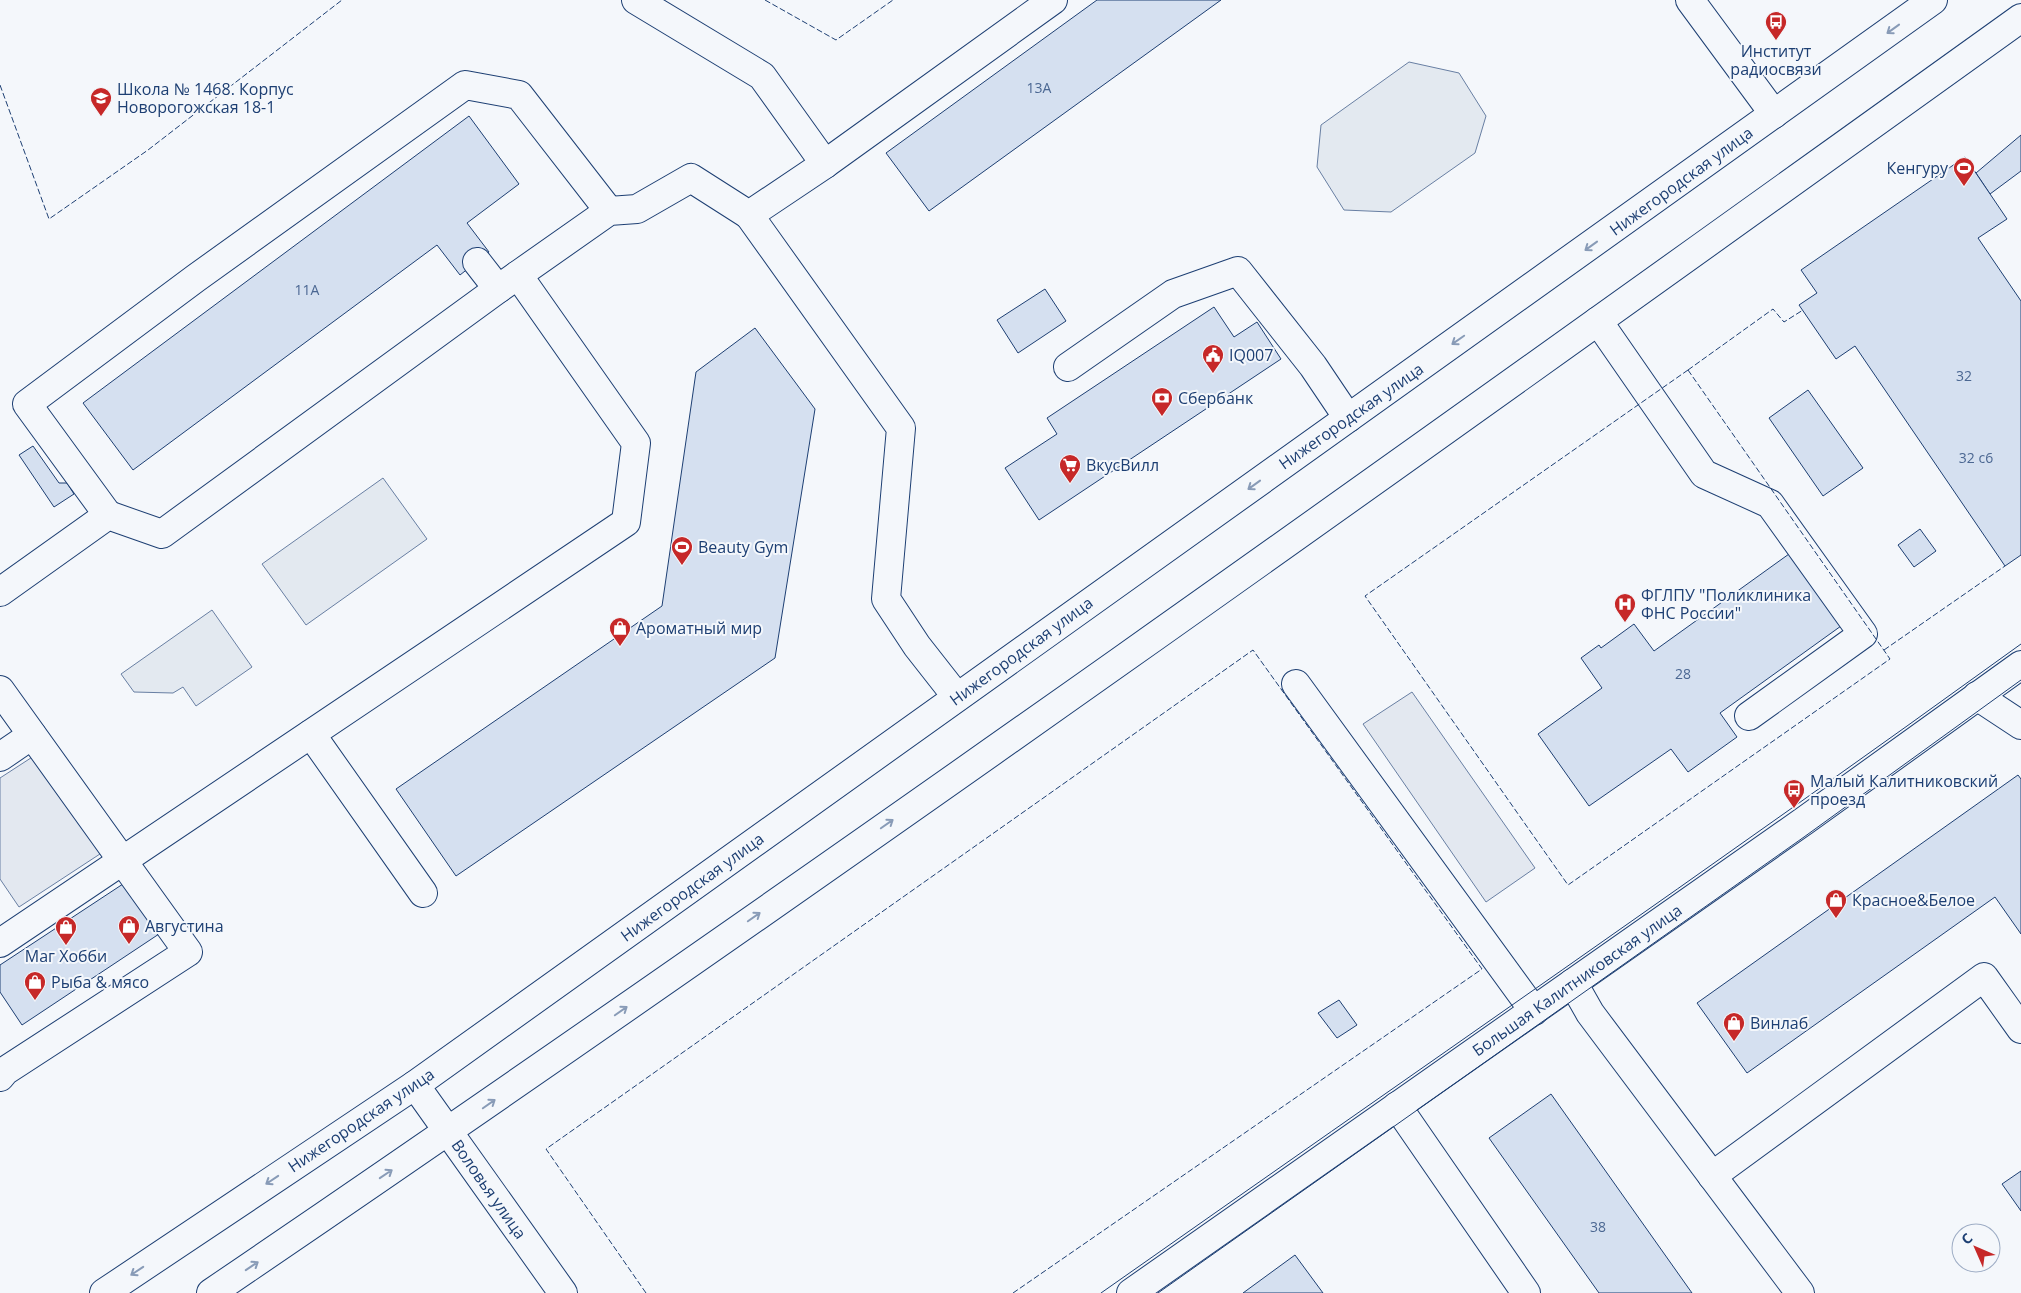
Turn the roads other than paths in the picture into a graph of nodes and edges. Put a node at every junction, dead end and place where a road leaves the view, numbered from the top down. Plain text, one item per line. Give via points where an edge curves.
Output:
1 (636, 0) edge
2 (1053, 0) edge
3 (1690, 0) edge
4 (1933, 0) edge
5 (2021, 18) edge
6 (1774, 114) junction
7 (825, 164) junction
8 (609, 211) junction
9 (749, 215) junction
10 (477, 262) dead end
11 (508, 282) junction
12 (1598, 321) junction
13 (1068, 367) dead end
14 (1348, 418) junction
15 (108, 515) junction
16 (0, 592) edge
17 (2021, 664) edge
18 (1296, 684) dead end
19 (0, 690) edge
20 (1977, 696) junction
21 (957, 697) junction
22 (1749, 716) dead end
23 (2021, 725) edge
24 (311, 734) junction
25 (32, 735) junction
26 (0, 757) edge
27 (123, 862) junction
28 (423, 893) dead end
29 (0, 943) edge
30 (1573, 983) junction
31 (1534, 1011) junction
32 (2021, 1030) edge
33 (0, 1077) edge
34 (415, 1085) junction
35 (1397, 1106) junction
36 (449, 1132) junction
37 (1712, 1176) junction
38 (104, 1293) edge
39 (211, 1293) edge
40 (563, 1293) edge
41 (1131, 1293) edge
42 (1526, 1293) edge
43 (1800, 1293) edge

1 - 7 main road via 762,76
2 - 7 main road
3 - 6 main road
4 -> 6 main road, Нижегородская улица
5 - 12 main road
6 -> 14 main road, Нижегородская улица
7 - 9 main road
8 - 9 main road via 637,209 691,178
8 - 11 main road
8 - 15 main road via 519,95 465,85 27,404
9 - 21 main road via 901,428 886,599
10 - 11 main road
11 - 15 main road via 162,534
11 - 24 main road via 636,443 626,522
12 - 22 main road via 1704,474 1770,504 1863,634
36 -> 12 main road
13 - 14 main road via 1173,294 1238,271 1313,366
14 -> 21 main road, Нижегородская улица
15 - 16 main road
17 - 20 main road, Большая Калитниковская улица
18 - 31 main road
19 - 25 main road
20 - 23 main road
20 - 30 main road, Большая Калитниковская улица
21 - 34 main road, Нижегородская улица
24 - 27 main road
24 - 28 main road
25 - 26 main road
25 - 27 main road
27 - 29 main road
27 - 33 main road via 188,952
30 - 31 main road, Большая Калитниковская улица
30 - 37 main road via 1590,1013
31 - 35 main road, Большая Калитниковская улица
32 - 37 main road via 1984,977
34 - 36 main road, Воловья улица
34 -> 38 main road, Нижегородская улица
35 - 41 main road, Большая Калитниковская улица
35 - 42 main road
39 -> 36 main road
36 - 40 main road, Воловья улица
37 - 43 main road

